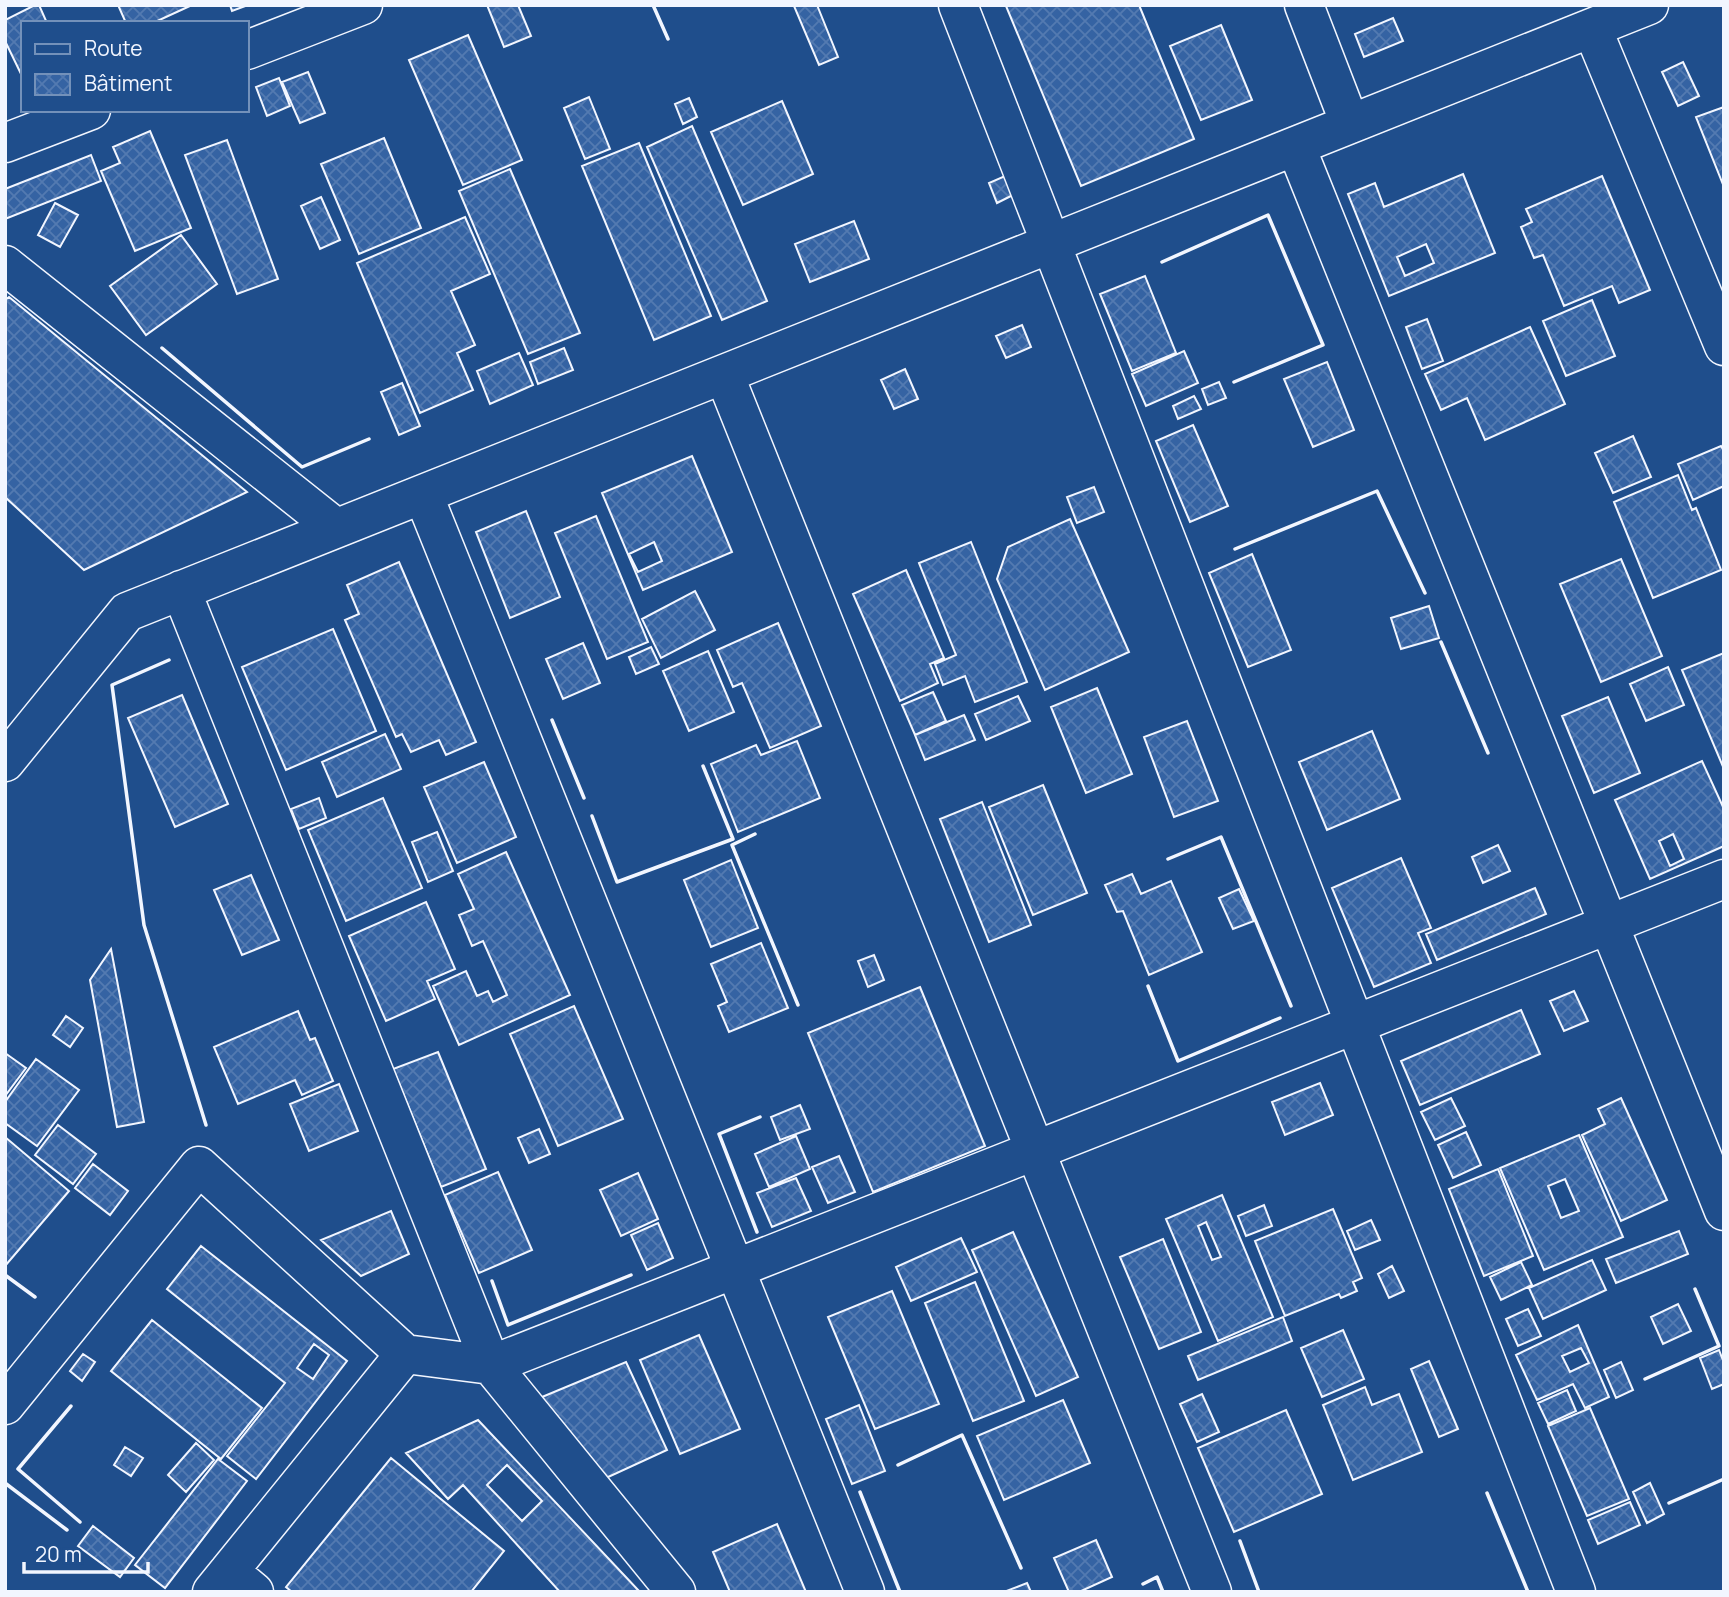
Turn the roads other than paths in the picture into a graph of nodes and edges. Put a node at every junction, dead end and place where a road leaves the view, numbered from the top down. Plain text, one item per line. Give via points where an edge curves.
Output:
1 (363, 5) edge
2 (958, 5) edge
3 (1304, 5) edge
4 (1649, 5) edge
5 (311, 15) edge
6 (1592, 28) junction
7 (248, 49) edge
8 (84, 112) edge
9 (1350, 124) junction
10 (8, 133) edge
11 (1296, 146) junction
12 (1051, 244) junction
13 (5, 265) edge
14 (1724, 345) edge
15 (724, 374) junction
16 (423, 494) junction
17 (336, 528) junction
18 (181, 590) junction
19 (5, 762) edge
20 (1724, 879) edge
21 (1608, 925) junction
22 (1355, 1024) junction
23 (1036, 1151) junction
24 (1724, 1211) edge
25 (735, 1269) junction
26 (405, 1354) junction
27 (491, 1365) junction
28 (5, 1405) edge
29 (232, 1585) edge
30 (676, 1592) edge
31 (865, 1592) edge
32 (1212, 1592) edge
33 (1576, 1592) edge

1 - 5 street
2 - 12 street
3 - 9 street
4 - 6 street
5 - 7 street
6 - 9 street
6 - 14 street
8 - 10 street
9 - 11 street
11 - 12 street
11 - 21 street
12 - 15 street
12 - 22 street
13 - 17 street
15 - 16 street
15 - 23 street
16 - 17 street
16 - 25 street
17 - 18 street
18 - 19 street via 127,612
18 - 27 street
20 - 21 street
21 - 22 street
21 - 24 street
22 - 23 street
22 - 33 street
23 - 25 street
23 - 32 street
25 - 27 street
25 - 31 street
26 - 27 street
26 - 28 street via 198,1166
26 - 29 street
27 - 30 street

